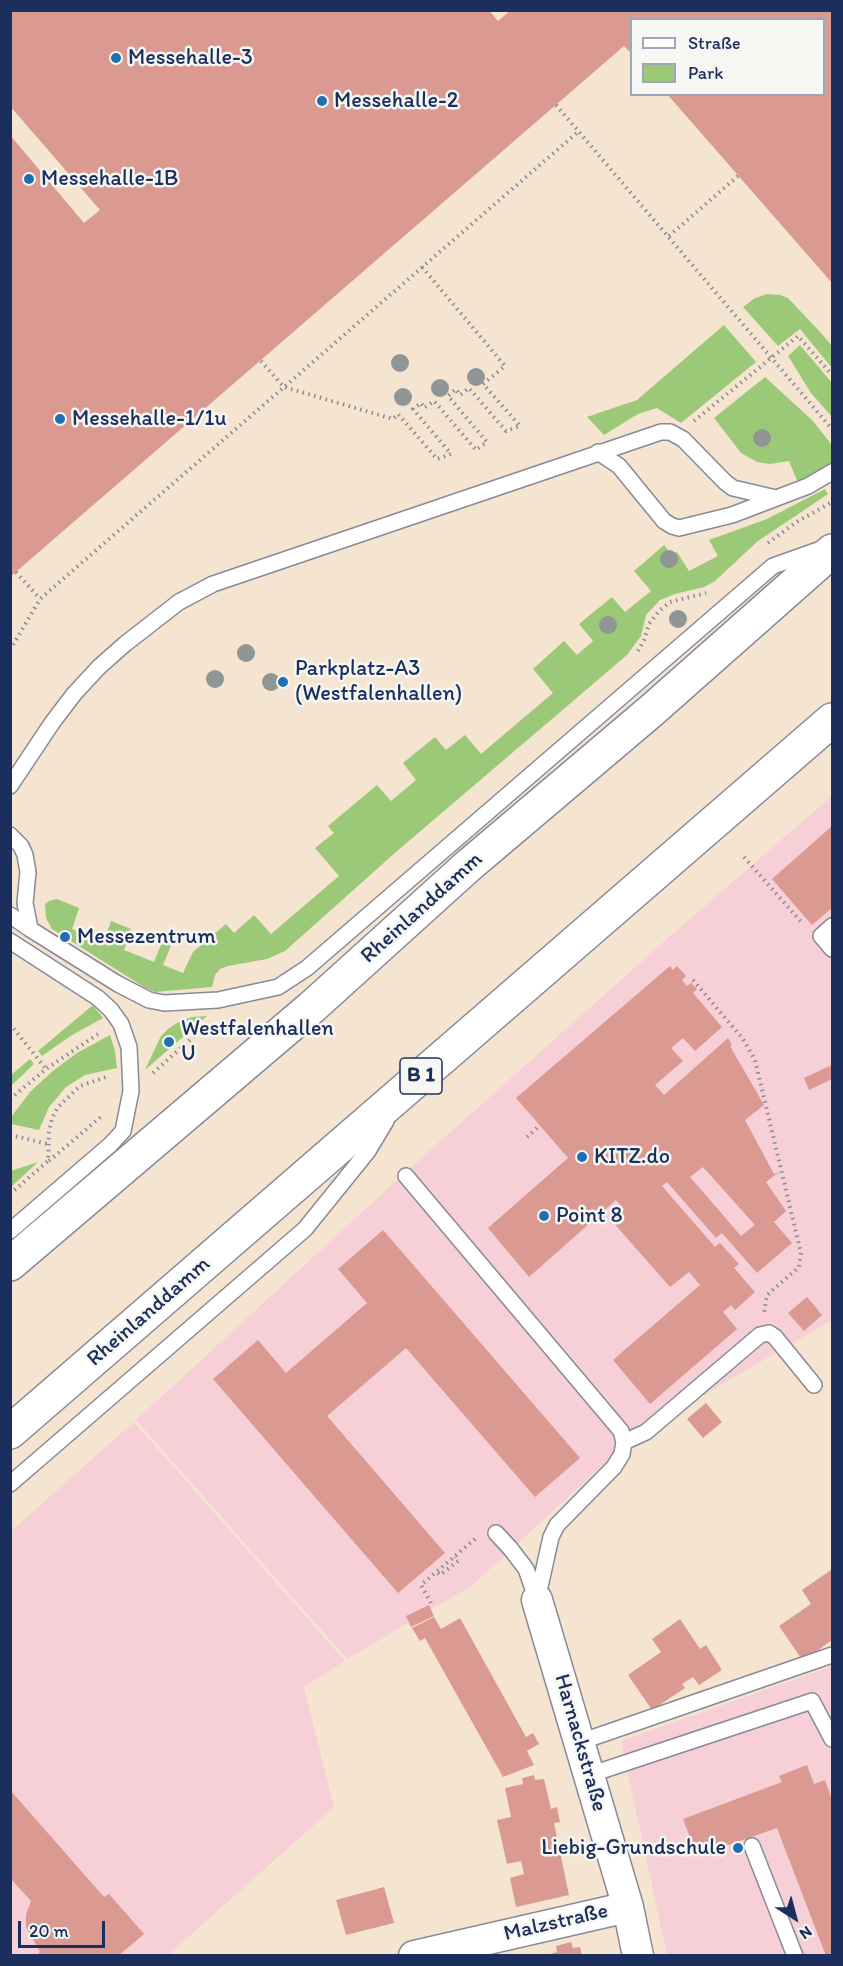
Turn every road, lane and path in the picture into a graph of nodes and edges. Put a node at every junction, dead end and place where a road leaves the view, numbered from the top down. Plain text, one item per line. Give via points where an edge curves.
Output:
1 (556, 105) dead end
2 (579, 131) junction
3 (738, 176) dead end
4 (669, 236) junction
5 (422, 267) junction
6 (772, 358) junction
7 (261, 361) dead end
8 (832, 375) edge
9 (284, 387) junction
10 (832, 429) edge
11 (677, 435) junction
12 (598, 452) junction
13 (832, 472) edge
14 (776, 498) junction
15 (832, 502) edge
16 (765, 545) dead end
17 (832, 545) edge
18 (832, 551) edge
19 (16, 572) dead end
20 (711, 590) dead end
21 (40, 599) junction
22 (10, 650) edge
23 (636, 654) dead end
24 (832, 720) edge
25 (10, 786) edge
26 (10, 835) edge
27 (744, 857) dead end
28 (10, 915) edge
29 (797, 918) dead end
30 (832, 926) edge
31 (30, 929) junction
32 (10, 941) edge
33 (832, 949) edge
34 (693, 980) dead end
35 (218, 1000) junction
36 (10, 1024) edge
37 (121, 1024) junction
38 (46, 1069) junction
39 (131, 1084) junction
40 (402, 1092) junction
41 (10, 1100) edge
42 (540, 1125) dead end
43 (10, 1136) edge
44 (527, 1137) dead end
45 (48, 1144) junction
46 (48, 1161) junction
47 (406, 1176) dead end
48 (10, 1194) edge
49 (10, 1231) edge
50 (10, 1264) edge
51 (760, 1335) junction
52 (814, 1385) dead end
53 (10, 1432) edge
54 (624, 1442) junction
55 (10, 1484) edge
56 (488, 1534) joint
57 (455, 1557) junction
58 (438, 1573) dead end
59 (537, 1600) junction
60 (430, 1603) dead end
61 (832, 1656) edge
62 (832, 1739) edge
63 (580, 1742) junction
64 (589, 1775) junction
65 (752, 1845) dead end
66 (628, 1907) junction
67 (414, 1956) edge
68 (638, 1956) edge
69 (795, 1956) edge

1 - 2 path
2 - 4 path
2 - 5 path
3 - 4 path
4 - 6 path
5 - 9 path
5 - 9 path via 505,366 483,384 520,426 506,431 469,388 460,395 456,390 448,396 488,442 476,450 434,401 424,408 421,403 413,409 451,454 437,459 398,414 393,419
6 - 8 path via 798,336
6 - 10 path
6 - 11 path
7 - 9 path
9 - 21 path
11 - 12 lane via 661,432
11 - 14 lane via 733,488
12 - 14 lane via 619,466 672,526 686,528
12 - 25 lane via 213,584 179,602 124,644 87,681 52,723
13 - 14 lane
15 - 16 path
17 - 35 lane via 773,566 307,968 278,987
18 - 50 main road, Rheinlanddamm via 468,866 312,1007
19 - 21 path
20 - 23 path via 664,607 649,624
21 - 22 path
24 - 40 main road, Rheinlanddamm / B 1
26 - 31 lane via 26,855 25,903
27 - 29 path
28 - 31 lane
30 - 33 lane via 821,936
31 - 35 lane via 149,1000
32 - 37 lane via 98,998
34 - 51 path via 743,1039 755,1060 801,1253 798,1267 768,1295
35 - 39 path via 217,1016 147,1078
36 - 38 path
37 - 38 path via 81,1043
37 - 39 lane via 129,1047
38 - 41 path
39 - 45 path via 107,1076 80,1086 58,1107
39 - 46 path
39 - 49 lane via 123,1131
40 - 53 main road, Rheinlanddamm / B 1
40 - 55 lane via 368,1151 305,1229
42 - 44 path
43 - 45 path
45 - 46 path
46 - 48 path
47 - 54 lane via 621,1431
51 - 52 lane via 769,1333 775,1337
51 - 54 lane via 646,1432
54 - 59 lane via 614,1467 557,1525
56 - 57 path
56 - 59 lane via 510,1548 526,1569
57 - 58 path via 458,1561
57 - 60 path via 421,1585
59 - 63 street, Harnackstraße
61 - 63 lane
62 - 64 lane via 812,1701
63 - 64 street, Harnackstraße
64 - 66 street, Harnackstraße
65 - 69 lane
66 - 67 street, Malzstraße
66 - 68 street, Harnackstraße

